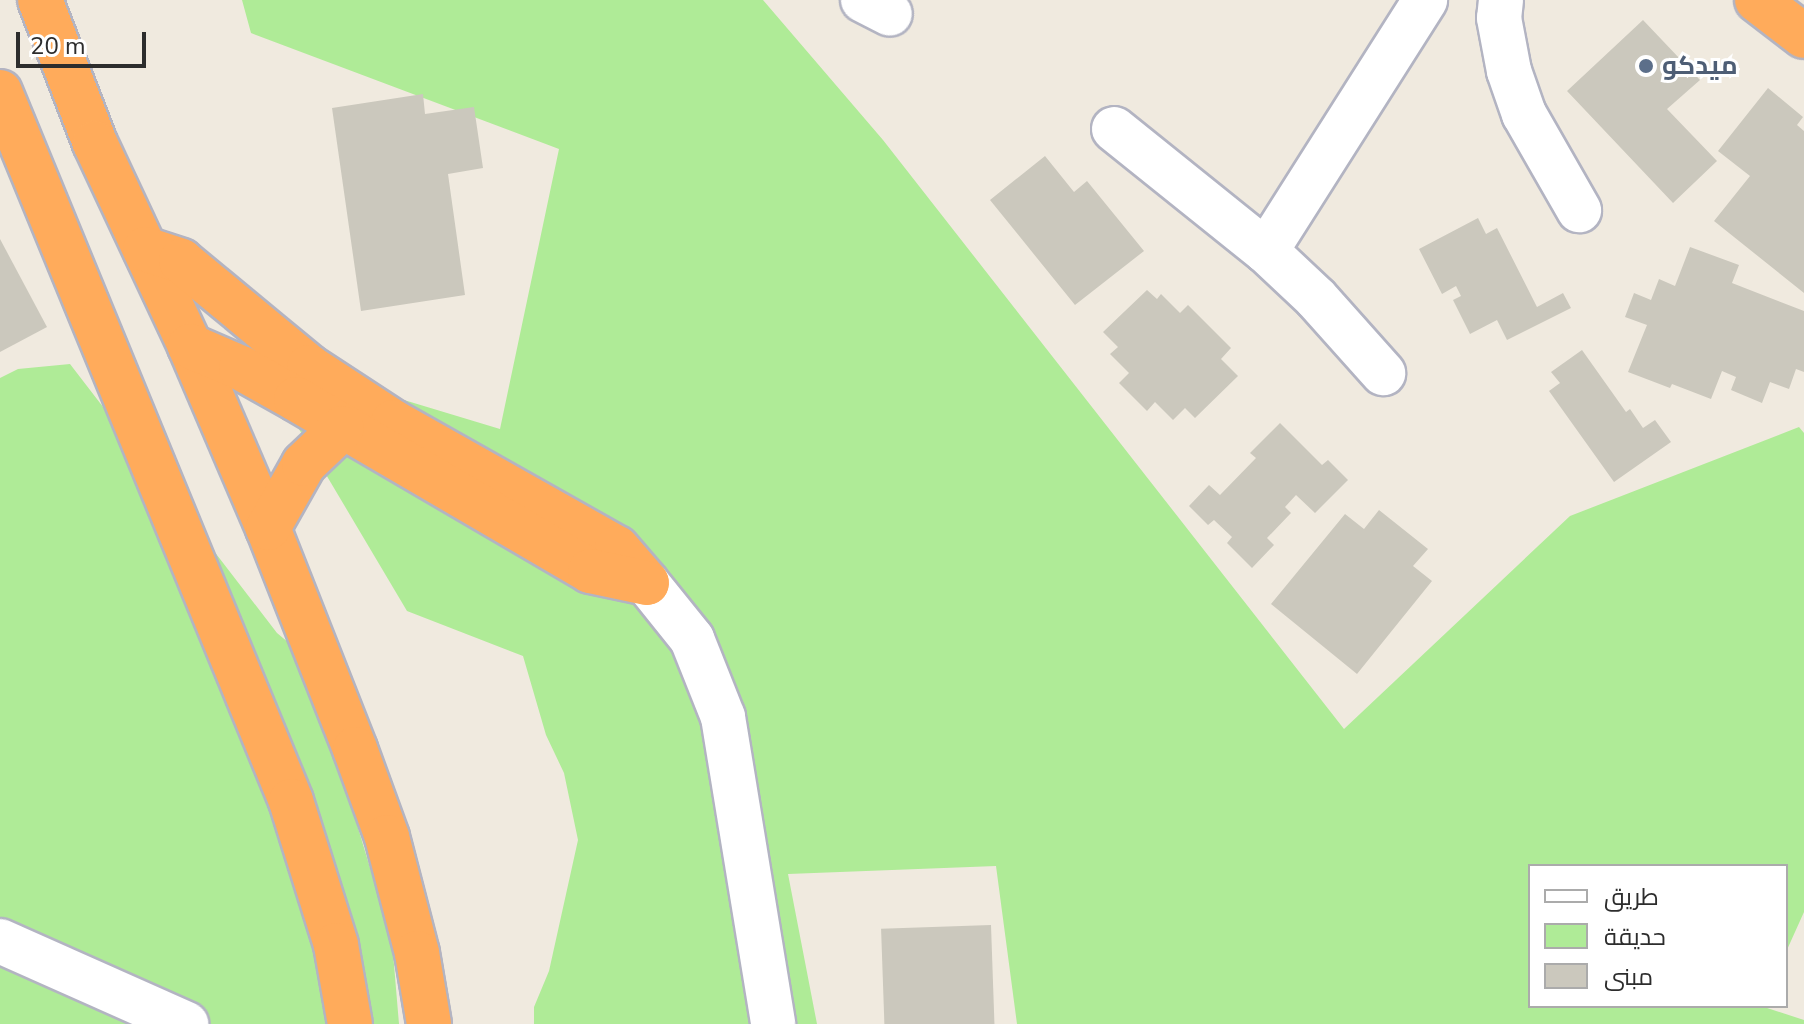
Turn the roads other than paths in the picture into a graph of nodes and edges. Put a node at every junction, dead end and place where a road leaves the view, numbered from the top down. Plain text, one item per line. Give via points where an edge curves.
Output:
1 (40, 0) edge
2 (1425, 0) edge
3 (1501, 0) edge
4 (1757, 0) edge
5 (1804, 36) edge
6 (0, 92) edge
7 (1114, 129) dead end
8 (1579, 210) dead end
9 (145, 249) junction
10 (1266, 251) junction
11 (190, 346) junction
12 (1383, 373) dead end
13 (342, 428) junction
14 (268, 528) junction
15 (647, 583) junction
16 (0, 941) edge
17 (186, 1024) edge
18 (350, 1024) edge
19 (429, 1024) edge
20 (773, 1024) edge

1 - 9 highway via 95,143
2 - 10 street
3 - 8 street via 1499,18 1509,71 1524,114
4 - 5 highway
6 - 18 highway via 291,801 336,945
7 - 10 street
9 - 11 highway
9 - 15 highway via 181,261 309,367 382,415 617,548
10 - 12 street
11 - 13 highway via 241,368
11 - 14 highway
13 - 14 highway via 304,464
13 - 15 highway via 590,571
14 - 19 highway via 387,837
15 - 20 street via 692,639 723,717
16 - 17 street

